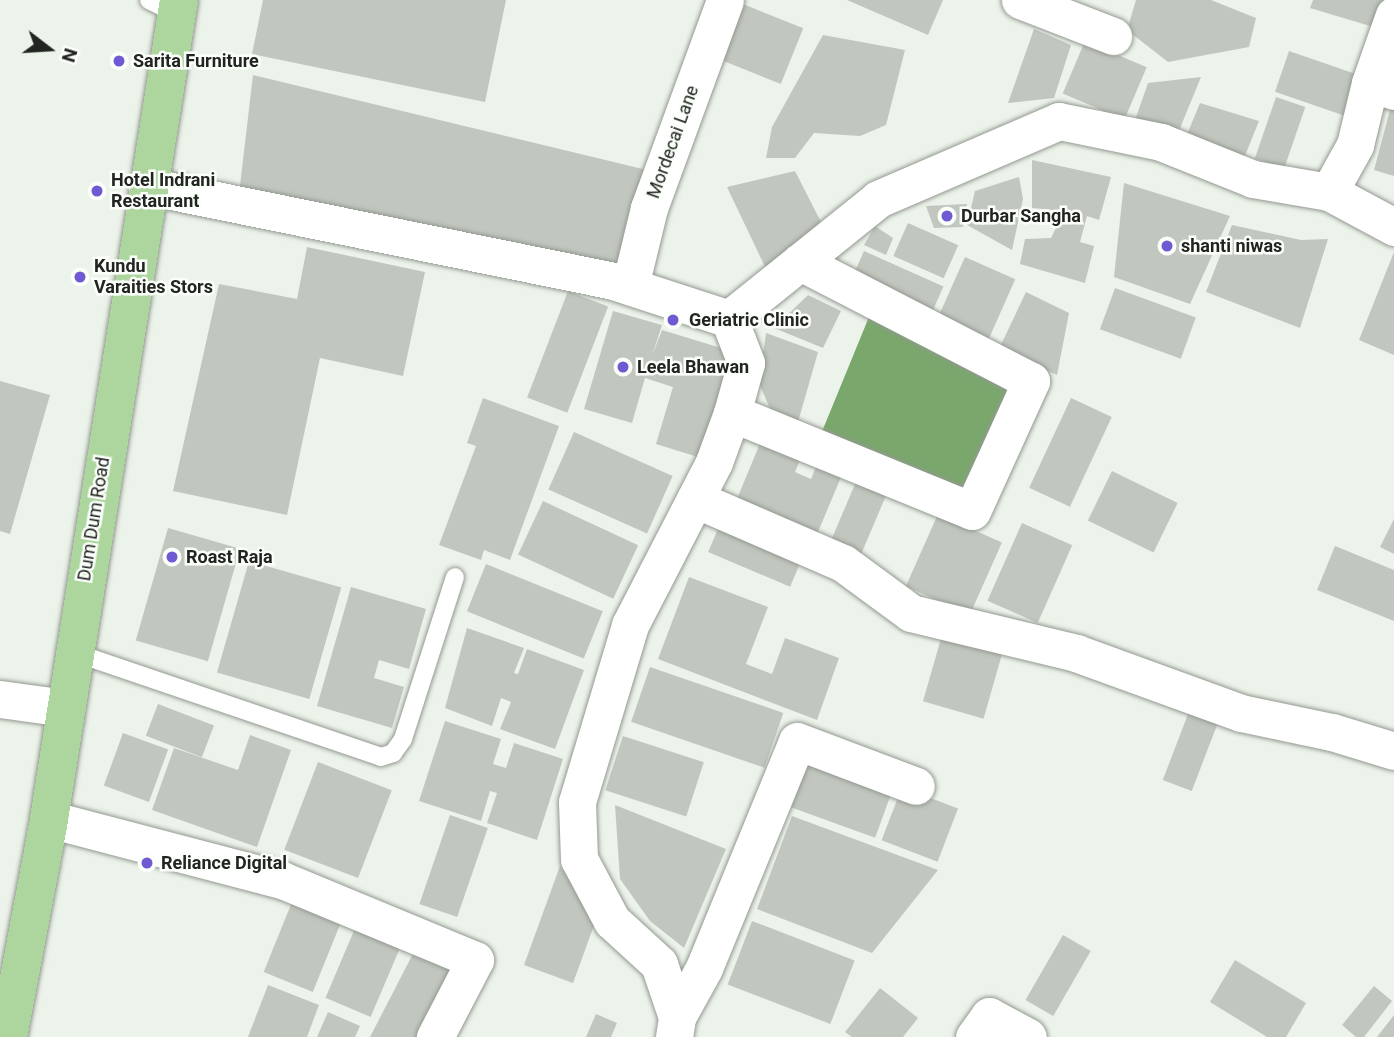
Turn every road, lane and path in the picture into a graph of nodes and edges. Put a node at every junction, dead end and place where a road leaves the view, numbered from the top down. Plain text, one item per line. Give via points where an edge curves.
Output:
1 (725, 0) edge
2 (1020, 0) edge
3 (168, 4) edge
4 (1394, 15) edge
5 (1113, 36) dead end
6 (1382, 87) edge
7 (147, 186) junction
8 (1328, 192) junction
9 (1394, 227) edge
10 (800, 262) junction
11 (630, 286) junction
12 (729, 319) junction
13 (732, 413) junction
14 (695, 499) junction
15 (455, 577) dead end
16 (73, 652) junction
17 (0, 699) edge
18 (66, 708) junction
19 (1394, 751) edge
20 (916, 786) dead end
21 (49, 818) junction
22 (9, 979) edge
23 (676, 1027) edge
24 (8, 1037) edge
25 (435, 1037) edge
26 (974, 1037) edge
27 (1028, 1037) edge

1 - 11 street, Mordecai Lane via 649,208
2 - 5 street
3 - 7 main road, Dum Dum Road
4 - 6 street
6 - 8 street
7 - 11 street
7 - 16 main road, Dum Dum Road
8 - 9 street
8 - 10 street via 1253,179 1161,142 1059,121 878,199
10 - 12 street
10 - 13 street via 1031,381 978,499 972,511
11 - 12 street
12 - 13 street via 746,363
13 - 14 street
14 - 19 street via 843,563 911,613 1076,653 1241,713
14 - 23 street via 630,625 577,802 579,859 612,920 659,964
15 - 16 lane via 403,739 393,753 381,757
16 - 18 main road, Dum Dum Road
17 - 18 street
18 - 21 main road, Dum Dum Road
20 - 23 street via 797,741
21 - 22 main road, Dum Dum Road
21 - 25 street via 282,880 475,960
22 - 24 main road, Dum Dum Road
26 - 27 street via 989,1016

